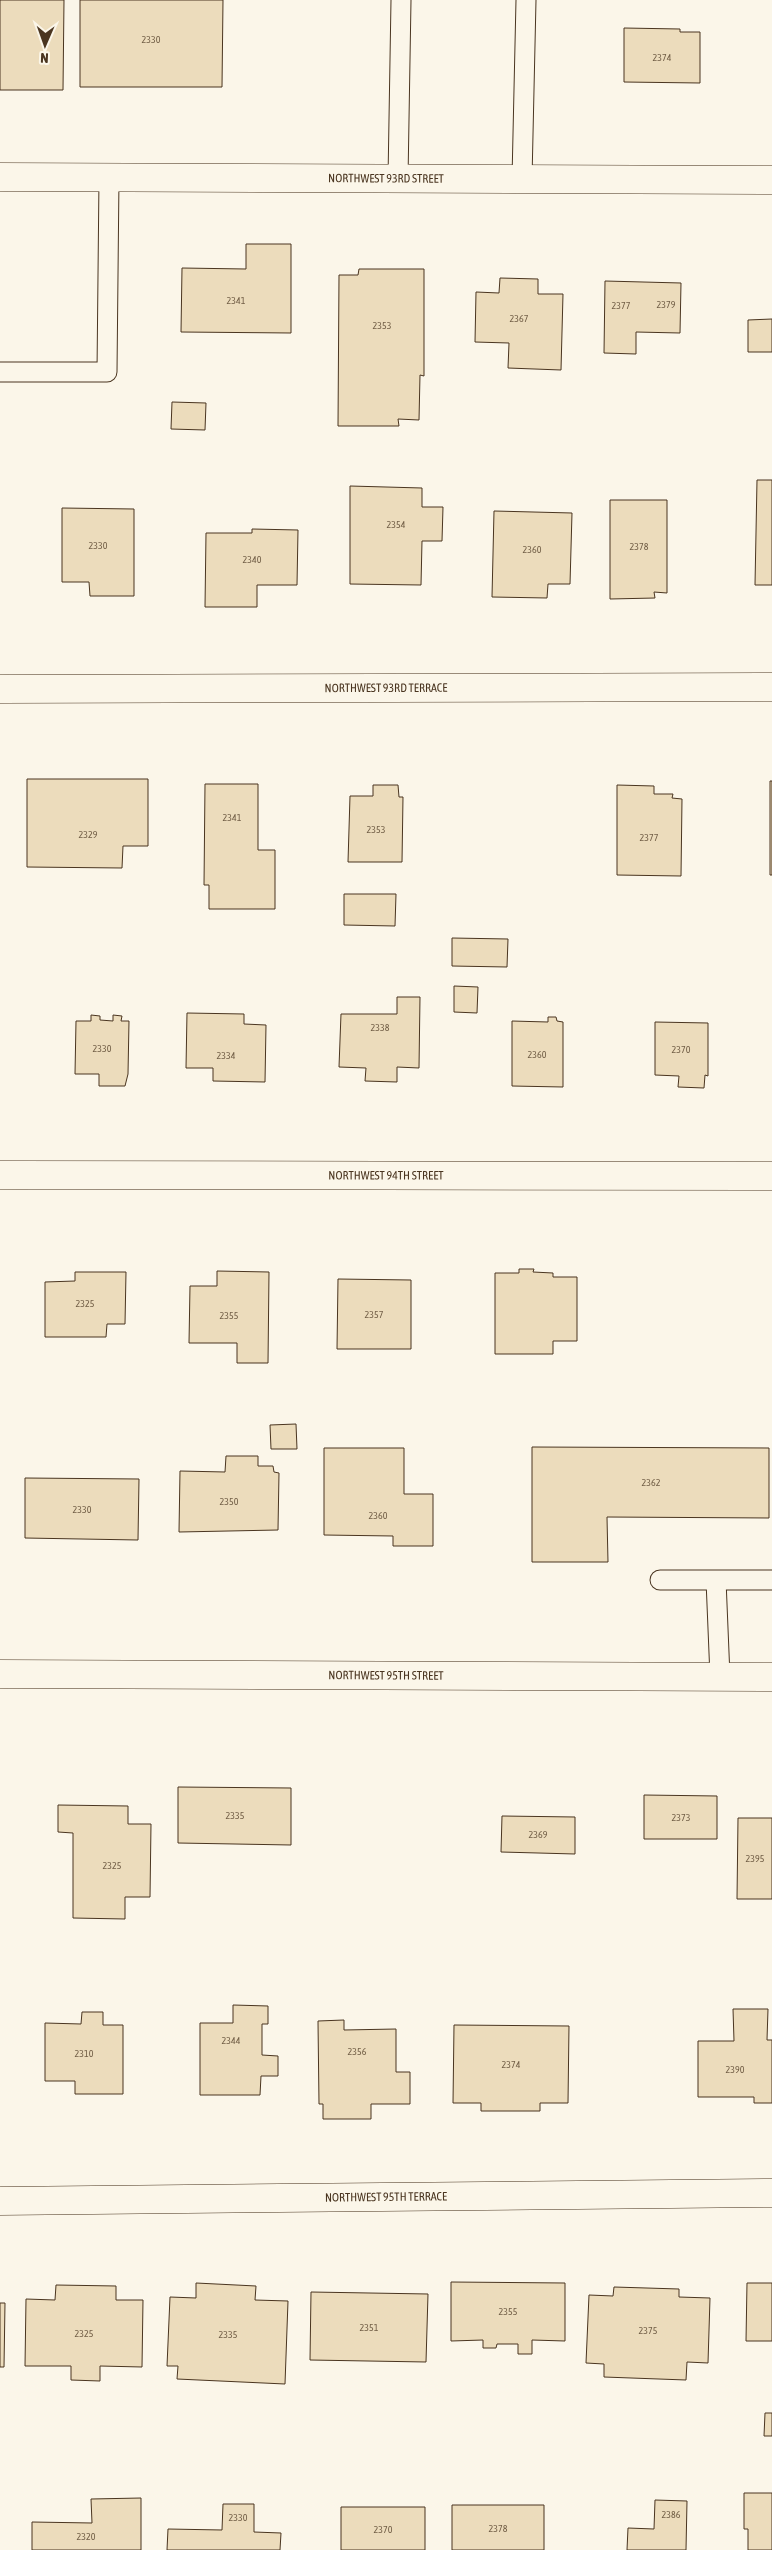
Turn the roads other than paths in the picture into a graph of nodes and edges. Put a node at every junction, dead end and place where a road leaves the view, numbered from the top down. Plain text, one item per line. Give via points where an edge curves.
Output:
1 (401, 0) edge
2 (526, 0) edge
3 (0, 177) edge
4 (109, 178) junction
5 (398, 179) junction
6 (522, 179) junction
7 (772, 180) edge
8 (0, 372) edge
9 (772, 687) edge
10 (0, 689) edge
11 (0, 1174) edge
12 (772, 1176) edge
13 (660, 1580) dead end
14 (716, 1580) junction
15 (772, 1580) edge
16 (0, 1674) edge
17 (720, 1677) junction
18 (772, 1677) edge
19 (772, 2193) edge
20 (0, 2202) edge

1 - 5 lane
2 - 6 lane
3 - 4 street, NORTHWEST 93RD STREET
4 - 5 street, NORTHWEST 93RD STREET
4 - 8 lane via 106,372
5 - 6 street, NORTHWEST 93RD STREET
6 - 7 street, NORTHWEST 93RD STREET
9 - 10 street, NORTHWEST 93RD TERRACE
11 - 12 street, NORTHWEST 94TH STREET
13 - 14 lane
14 - 15 lane
14 - 17 lane
16 - 17 street, NORTHWEST 95TH STREET
17 - 18 street, NORTHWEST 95TH STREET
19 - 20 street, NORTHWEST 95TH TERRACE

